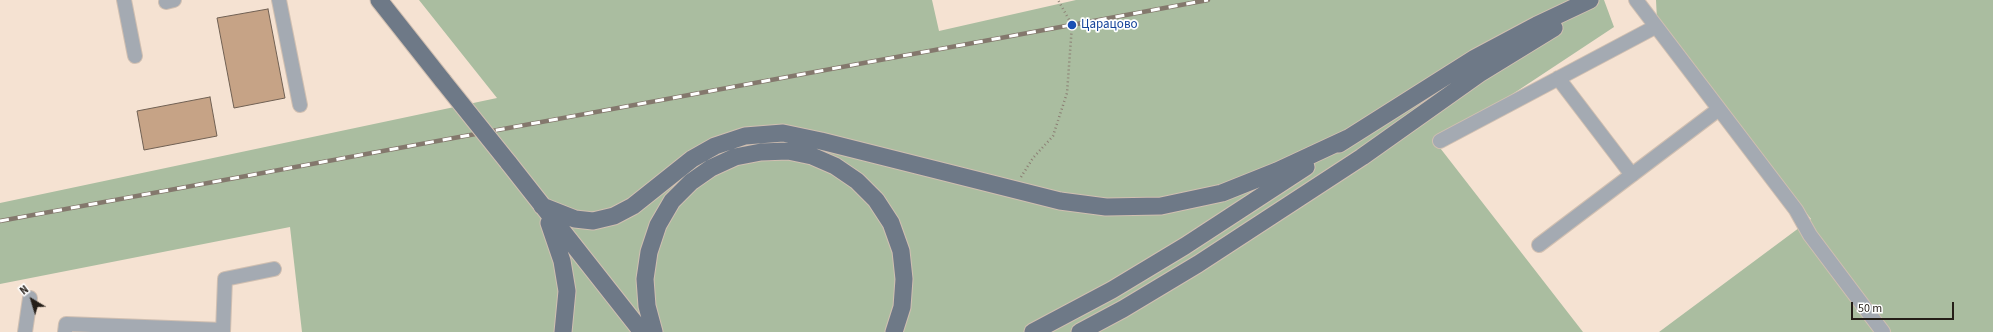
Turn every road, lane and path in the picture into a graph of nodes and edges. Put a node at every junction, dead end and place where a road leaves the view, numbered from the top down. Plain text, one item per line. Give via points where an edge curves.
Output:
1 (124, 0) edge
2 (279, 0) edge
3 (379, 0) edge
4 (1058, 0) edge
5 (1590, 0) edge
6 (1598, 0) edge
7 (1636, 0) edge
8 (1655, 27) junction
9 (135, 56) dead end
10 (1558, 78) junction
11 (300, 105) dead end
12 (1719, 109) junction
13 (1348, 138) junction
14 (1440, 142) dead end
15 (1632, 175) junction
16 (1014, 189) junction
17 (542, 206) junction
18 (1539, 245) dead end
19 (274, 269) dead end
20 (30, 298) dead end
21 (223, 331) edge
22 (25, 332) edge
23 (65, 332) edge
24 (563, 332) edge
25 (642, 332) edge
26 (654, 332) edge
27 (894, 332) edge
28 (1033, 332) edge
29 (1080, 332) edge
30 (1883, 332) edge

1 - 9 lane
2 - 11 lane
3 - 17 main road, bridge
4 - 16 path via 1072,25 1067,93 1053,136 1032,158
5 - 13 main road via 1475,58
6 - 29 main road via 1479,74 1362,157 1198,264
7 - 8 lane
8 - 10 lane
8 - 12 lane
10 - 14 lane
10 - 15 lane
12 - 15 lane
12 - 30 lane via 1796,210 1810,235
13 - 16 main road via 1222,193 1161,206 1106,207 1060,201
13 - 28 main road via 1185,246 1112,290
15 - 18 lane
16 - 17 main road via 821,140 783,133 745,136 715,146 692,159 633,206 614,216 593,221 575,219
17 - 24 main road via 562,261 567,291
17 - 25 main road
19 - 21 lane via 224,279
20 - 22 lane
21 - 23 lane via 66,324
26 - 27 main road via 647,306 645,279 649,252 658,225 672,202 691,182 711,168 735,157 788,151 812,156 857,181 876,200 891,223 901,251 904,279 902,307

